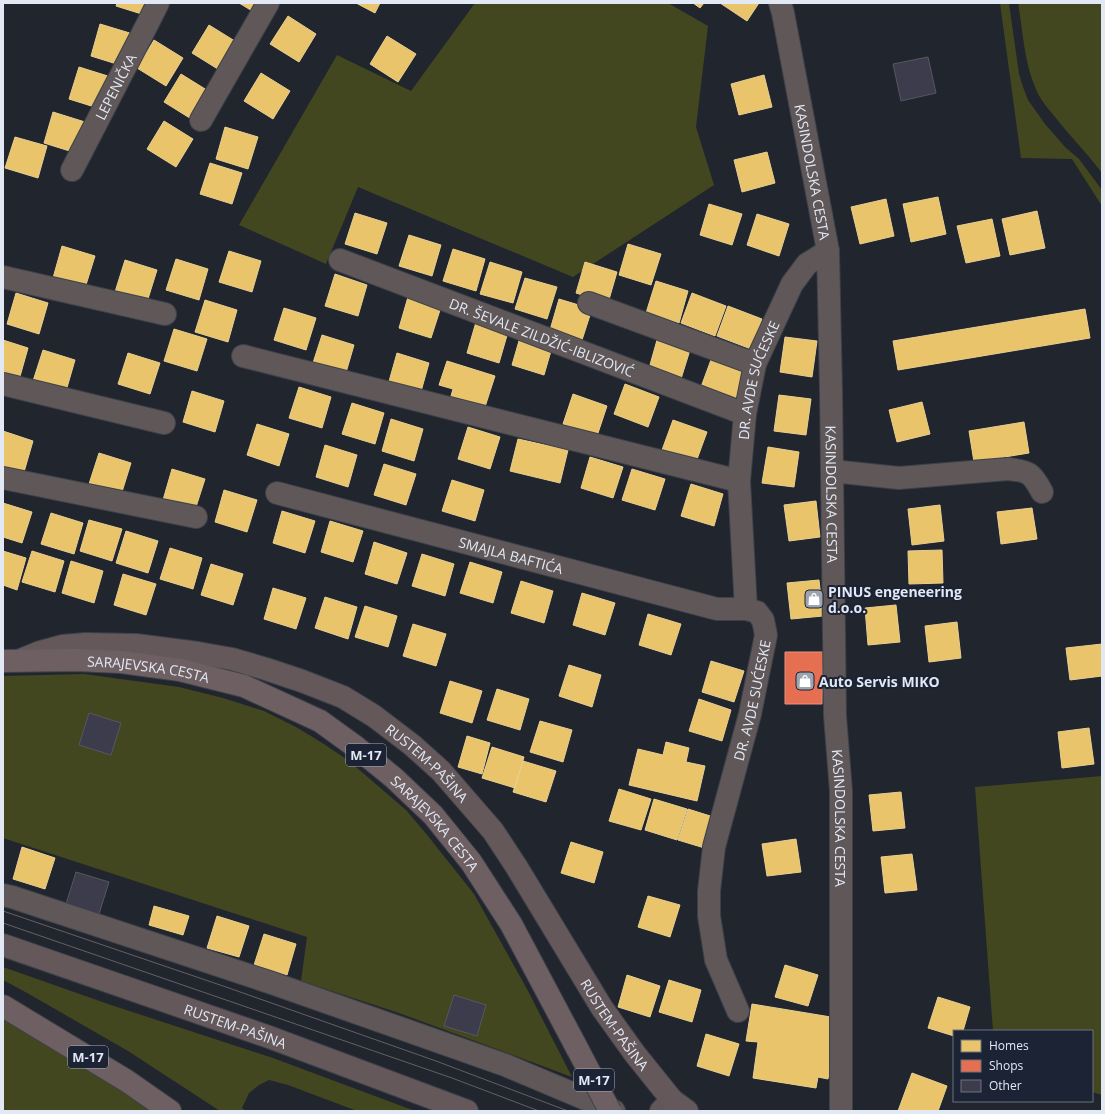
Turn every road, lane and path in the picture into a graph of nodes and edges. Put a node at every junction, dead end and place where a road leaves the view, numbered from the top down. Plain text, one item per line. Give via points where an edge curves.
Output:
1 (158, 3) edge
2 (268, 3) edge
3 (780, 3) edge
4 (201, 120) dead end
5 (72, 170) dead end
6 (828, 251) junction
7 (340, 260) dead end
8 (3, 277) edge
9 (589, 303) dead end
10 (165, 314) dead end
11 (243, 356) dead end
12 (755, 364) junction
13 (3, 384) edge
14 (745, 414) junction
15 (164, 423) dead end
16 (832, 471) junction
17 (3, 478) edge
18 (739, 481) junction
19 (1042, 492) dead end
20 (277, 493) dead end
21 (196, 517) dead end
22 (746, 609) junction
23 (12, 660) edge
24 (3, 895) edge
25 (3, 945) edge
26 (3, 1006) edge
27 (738, 1011) dead end
28 (674, 1107) edge
29 (170, 1111) edge
30 (467, 1111) edge
31 (610, 1111) edge
32 (614, 1111) edge
33 (841, 1111) edge

1 - 5 street, LEPENIČKA
2 - 4 street
3 - 6 street, KASINDOLSKA CESTA
6 - 12 street, DR. AVDE SUĆESKE via 807,264 792,284
6 - 16 street, KASINDOLSKA CESTA
7 - 14 street, DR. ŠEVALE ZILDŽIĆ-IBLIZOVIĆ
8 - 10 street
9 - 12 street
11 - 18 street
12 - 14 street, DR. AVDE SUĆESKE
13 - 15 street
14 - 18 street, DR. AVDE SUĆESKE
16 - 19 street via 899,478 1008,469 1024,470 1035,478
16 - 33 street, KASINDOLSKA CESTA via 835,716 841,790
17 - 21 street
18 - 22 street, DR. AVDE SUĆESKE
20 - 22 street, SMAJLA BAFTIĆA via 717,609
22 - 27 street, DR. AVDE SUĆESKE via 757,612 763,620 766,636 750,714 714,847 709,891 709,916 716,960
23 - 28 main road, RUSTEM-PAŠINA via 62,646 86,644 136,645 198,653 266,668 343,697 374,716 441,771 493,832 602,1008
23 - 31 main road, SARAJEVSKA CESTA / M-17, bridge via 121,662 180,670 244,686 320,721 356,747 433,815 471,862 511,924
24 - 32 street via 272,983 498,1062
25 - 30 main road, RUSTEM-PAŠINA via 269,1037
26 - 29 main road, M-17 via 127,1081

